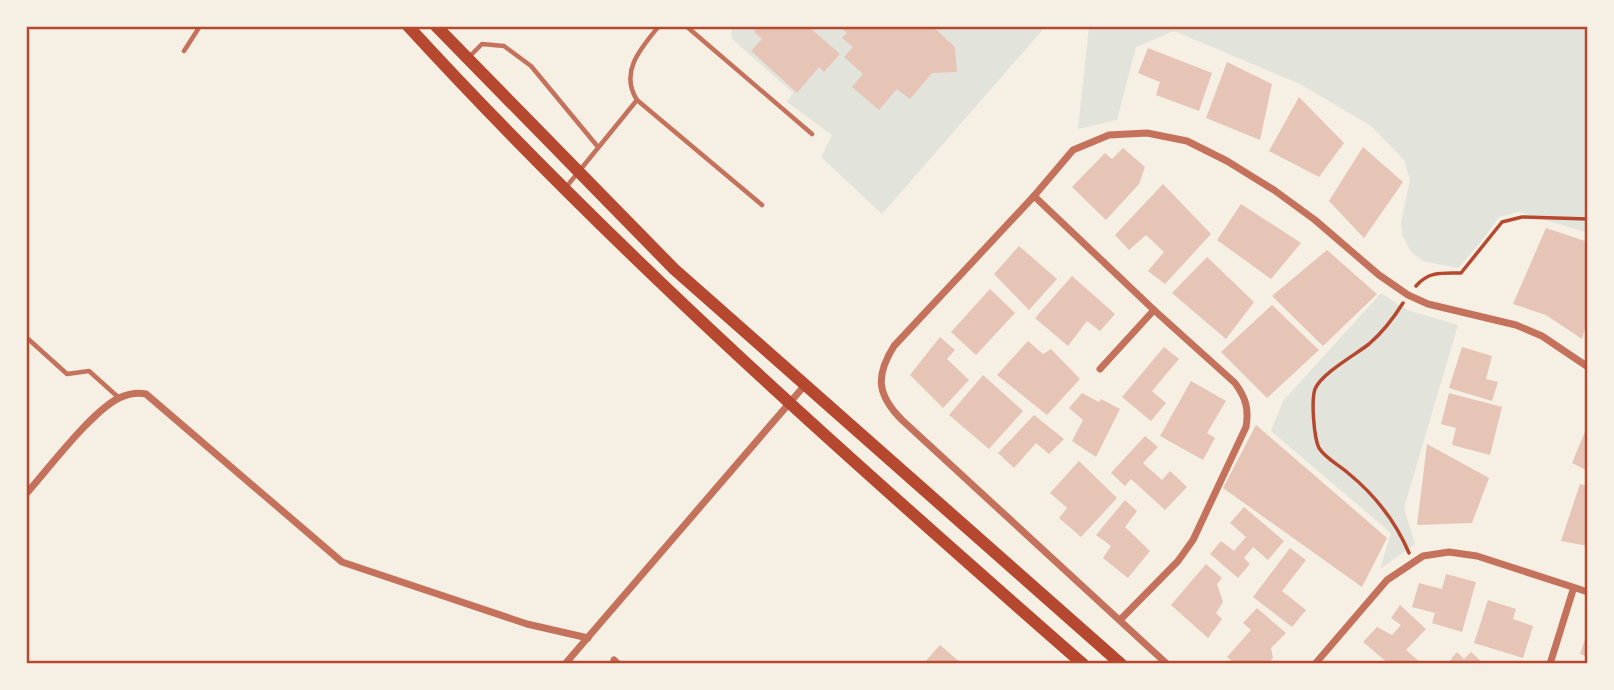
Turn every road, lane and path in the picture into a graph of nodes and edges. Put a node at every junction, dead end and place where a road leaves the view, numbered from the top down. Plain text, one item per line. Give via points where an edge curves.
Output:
1 (200, 26) edge
2 (408, 26) edge
3 (436, 26) edge
4 (659, 26) edge
5 (686, 26) edge
6 (184, 51) dead end
7 (467, 59) junction
8 (637, 100) junction
9 (812, 134) dead end
10 (598, 147) junction
11 (579, 174) junction
12 (564, 190) junction
13 (1034, 196) junction
14 (762, 205) dead end
15 (1588, 219) edge
16 (1408, 295) junction
17 (1154, 310) junction
18 (26, 337) edge
19 (1588, 367) edge
20 (1100, 369) dead end
21 (805, 385) junction
22 (119, 398) junction
23 (789, 402) junction
24 (26, 494) edge
25 (1413, 562) junction
26 (1573, 590) junction
27 (1588, 593) edge
28 (1120, 620) junction
29 (588, 638) junction
30 (565, 664) edge
31 (1083, 664) edge
32 (1121, 664) edge
33 (1167, 664) edge
34 (1315, 664) edge
35 (1550, 664) edge

1 - 6 lane
2 - 12 main road
3 - 7 main road
4 - 8 lane via 630,71
5 - 9 lane
7 - 10 lane via 482,44 504,46 531,66
7 - 11 main road
8 - 10 lane
8 - 14 lane
10 - 11 lane
11 - 12 lane
11 - 21 main road via 674,269
12 - 23 main road
13 - 16 street via 1073,150 1109,135 1147,133 1187,141 1274,190
13 - 17 street
13 - 28 street via 894,346 883,363 880,386 888,406
15 - 16 path via 1522,217 1502,222 1461,273 1434,273
16 - 19 street via 1542,336
16 - 25 path via 1389,325 1315,388 1313,409 1318,445 1393,520
17 - 20 street
17 - 28 street via 1235,383 1245,397 1248,415 1193,540
18 - 22 lane via 68,374 89,372
21 - 23 street
21 - 32 main road
22 - 24 street via 100,411
22 - 29 street via 141,393 154,399 342,562 527,624
23 - 29 street
23 - 31 main road
25 - 26 street via 1449,552 1477,556
25 - 34 street via 1387,580
26 - 27 street
26 - 35 street
28 - 33 street
29 - 30 street

